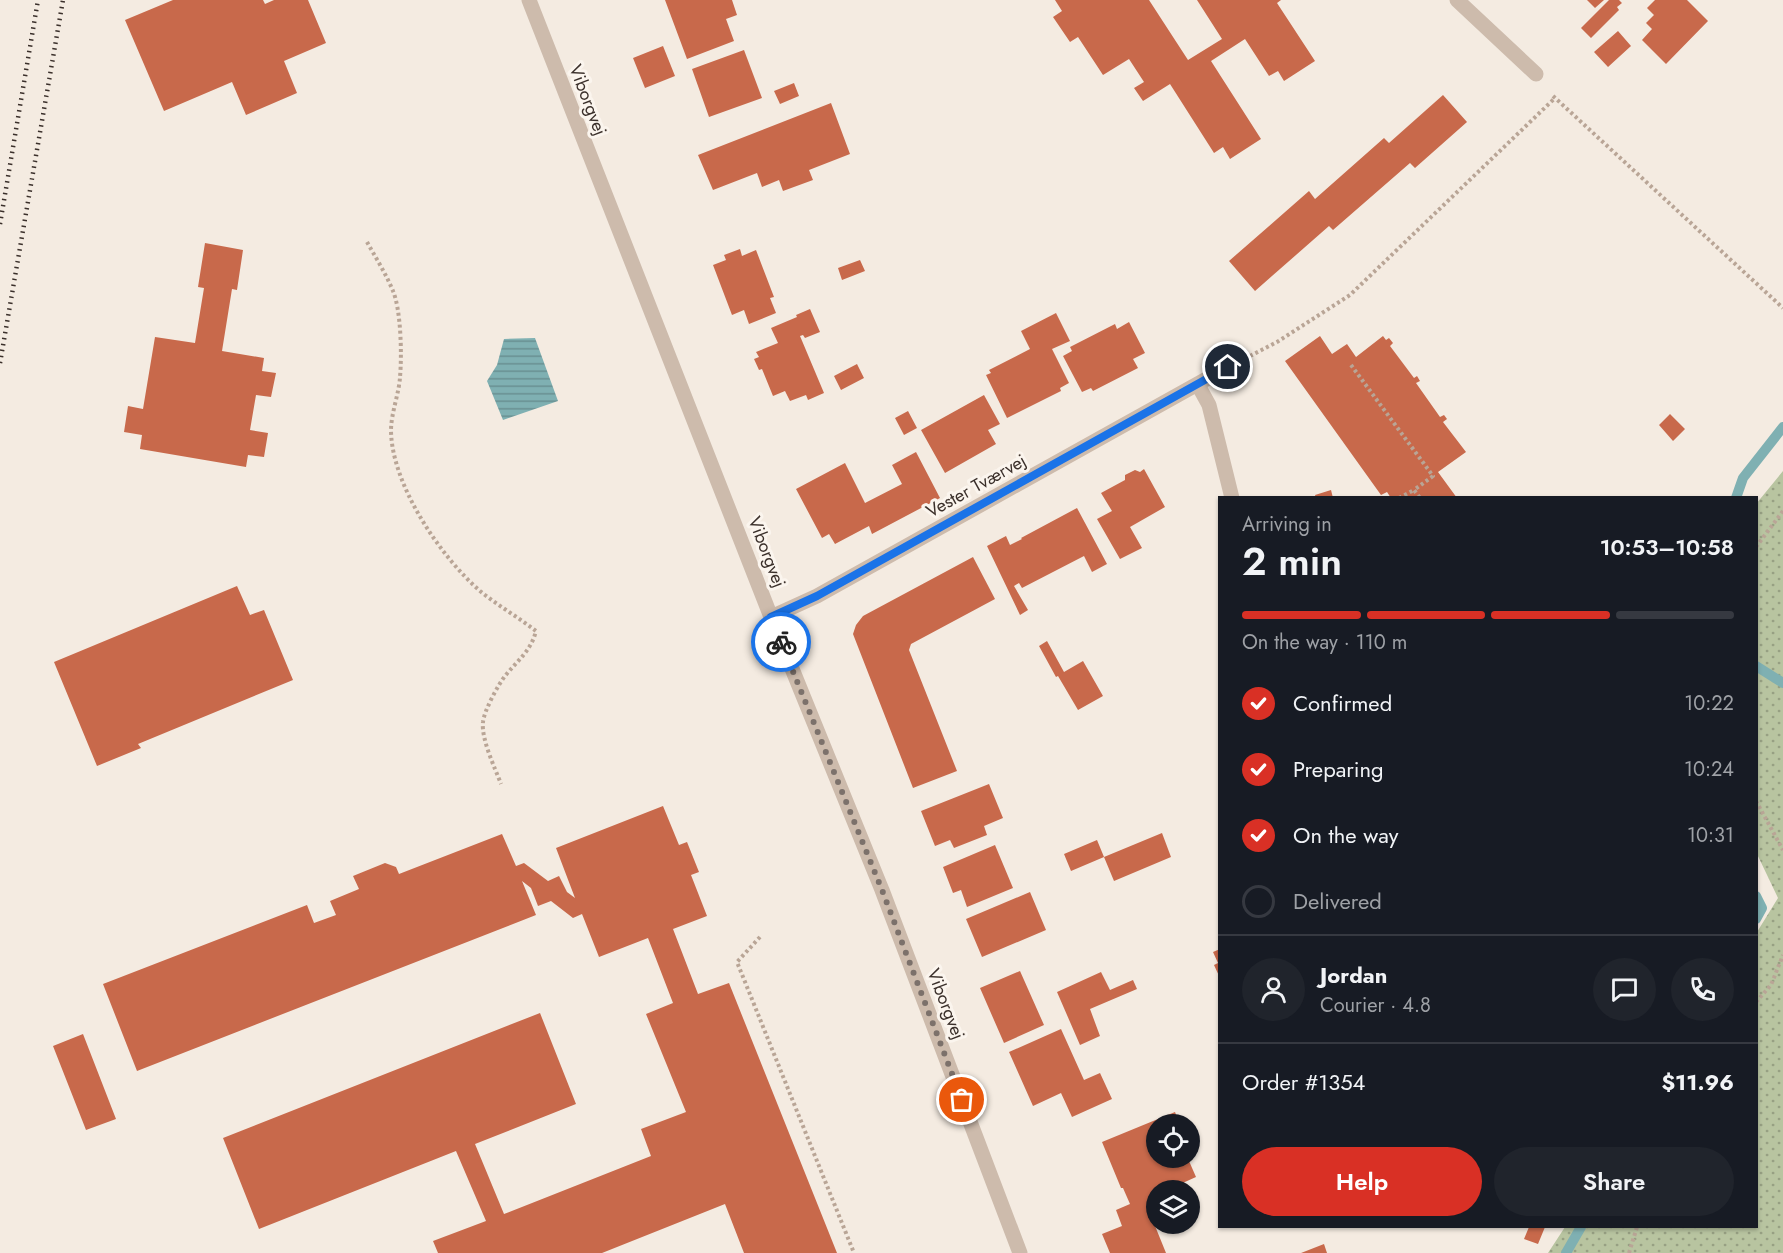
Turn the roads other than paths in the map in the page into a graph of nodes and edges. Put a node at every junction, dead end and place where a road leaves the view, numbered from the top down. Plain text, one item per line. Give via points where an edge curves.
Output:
1 (529, 0) edge
2 (1457, 0) edge
3 (1536, 74) road end
4 (1228, 367) road end
5 (1198, 385) junction
6 (1232, 496) edge
7 (771, 617) junction
8 (1020, 1253) edge

1 - 7 street, Viborgvej
2 - 3 street
4 - 5 street, Vester Tværvej
5 - 6 street via 1209,405
5 - 7 street, Vester Tværvej via 817,596
7 - 8 street, Viborgvej via 882,890

